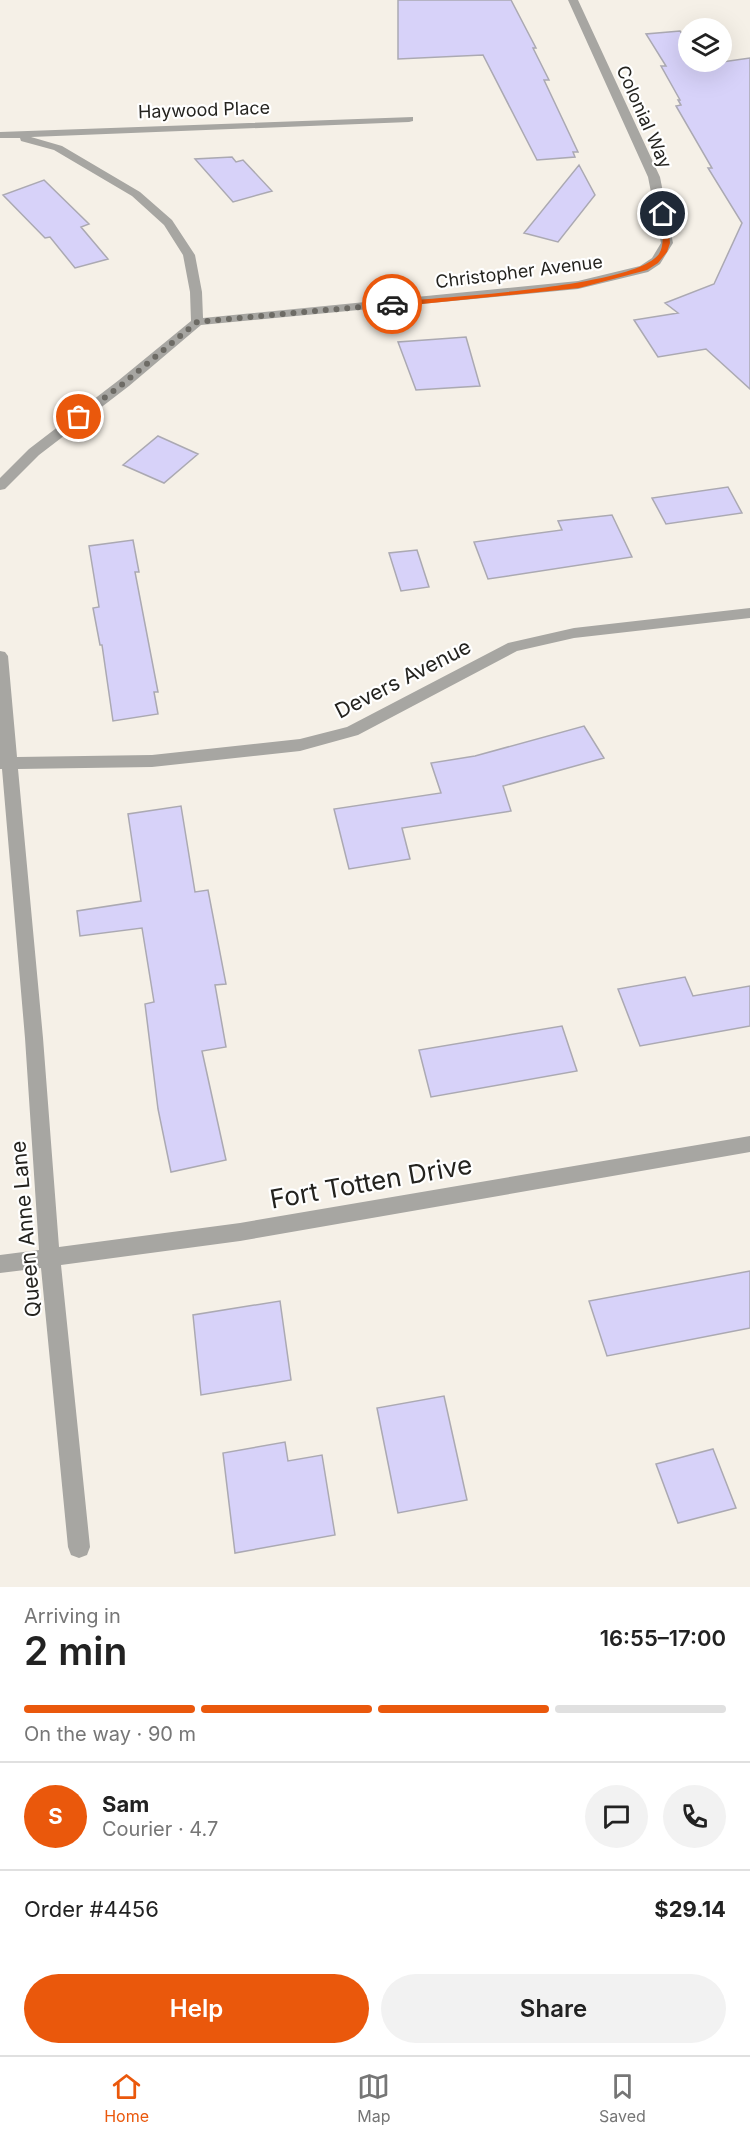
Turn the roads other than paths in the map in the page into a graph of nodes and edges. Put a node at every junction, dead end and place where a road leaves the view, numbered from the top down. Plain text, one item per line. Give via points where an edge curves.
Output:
1 (573, 0) edge
2 (409, 119) dead end
3 (0, 135) edge
4 (663, 252) joint
5 (197, 322) junction
6 (0, 486) edge
7 (750, 613) edge
8 (0, 656) edge
9 (6, 763) edge
10 (750, 1144) edge
11 (50, 1259) junction
12 (0, 1264) edge
13 (78, 1547) dead end

1 - 4 street, Colonial Way via 654,177 667,243
2 - 3 street, Haywood Place
3 - 5 street via 58,148 135,194 168,223 189,255
4 - 5 street, Christopher Avenue via 644,269 579,285
5 - 6 street via 34,452
7 - 9 street, Devers Avenue via 574,633 513,647 352,731 300,745 152,761
8 - 9 street, Queen Anne Lane
9 - 11 street, Queen Anne Lane
10 - 11 street, Fort Totten Drive via 240,1232
11 - 12 street, Fort Totten Drive
11 - 13 street, Queen Anne Lane

